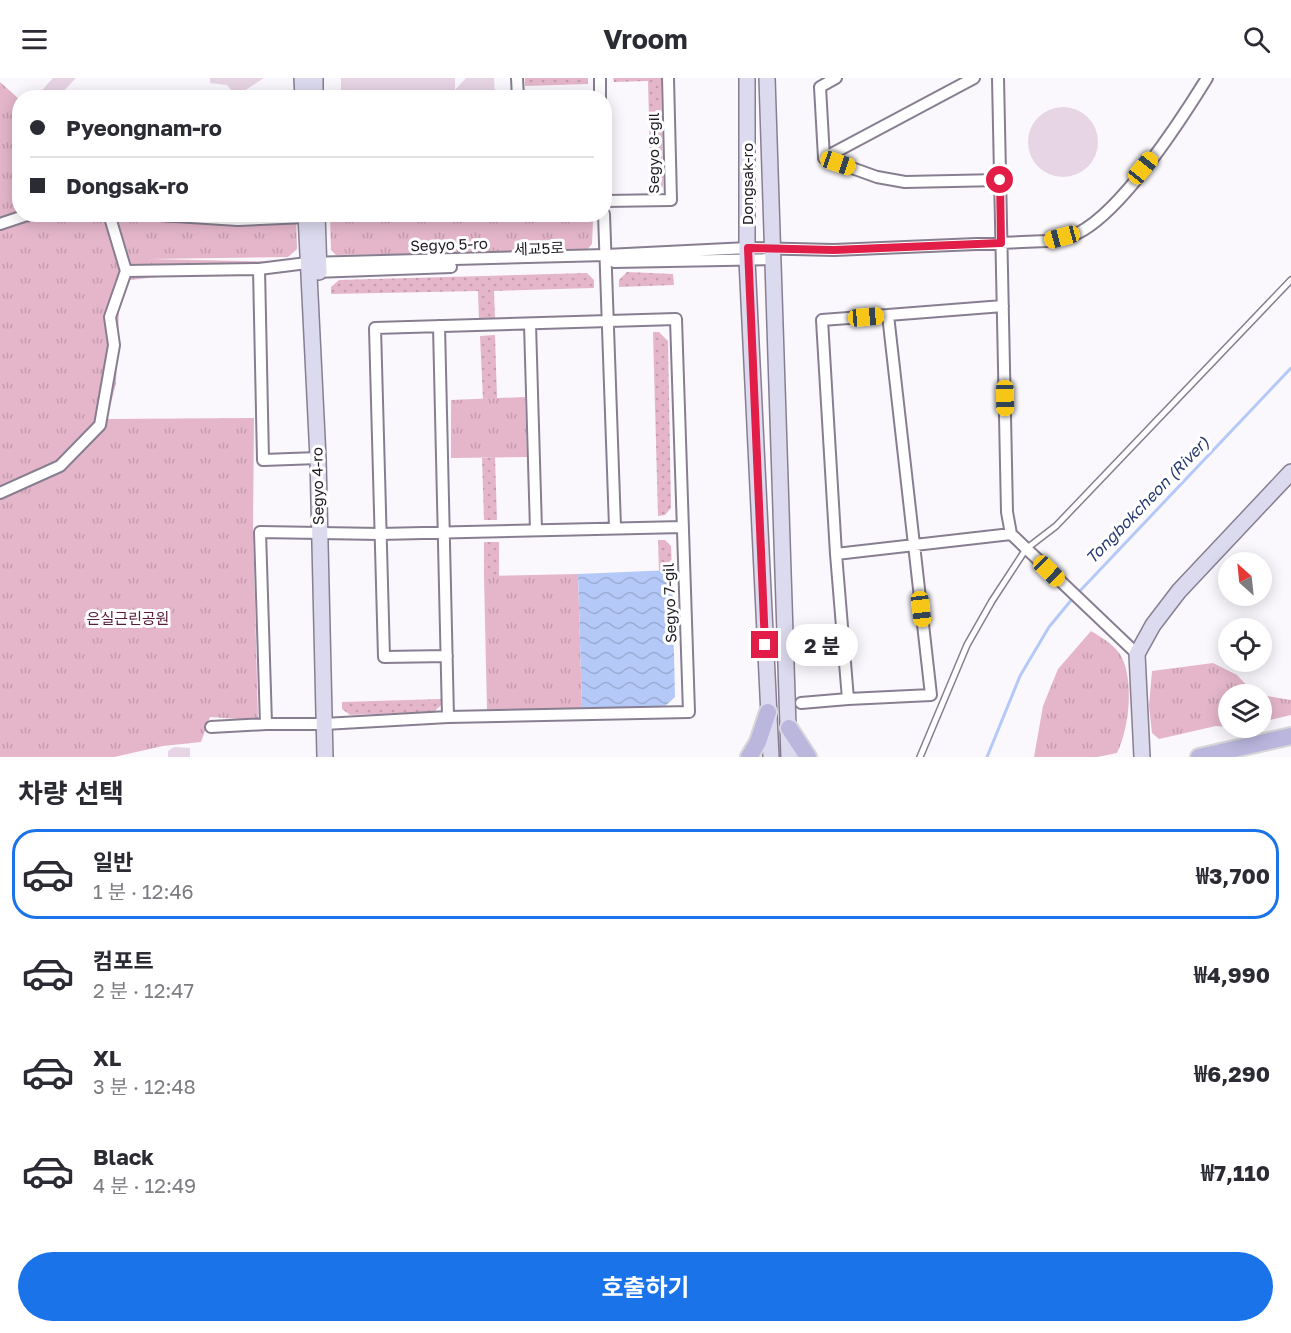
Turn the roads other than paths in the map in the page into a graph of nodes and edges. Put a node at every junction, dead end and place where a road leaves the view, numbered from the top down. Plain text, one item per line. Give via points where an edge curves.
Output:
1 (668, 78) edge
2 (747, 78) edge
3 (767, 78) edge
4 (836, 78) edge
5 (974, 78) edge
6 (998, 78) edge
7 (1207, 78) edge
8 (824, 158) junction
9 (1000, 180) junction
10 (612, 201) edge
11 (111, 222) edge
12 (310, 222) edge
13 (604, 222) edge
14 (1001, 243) junction
15 (748, 254) junction
16 (772, 254) junction
17 (606, 259) junction
18 (313, 268) junction
19 (126, 270) junction
20 (259, 270) junction
21 (1291, 280) edge
22 (1003, 306) junction
23 (888, 315) junction
24 (608, 321) junction
25 (530, 324) junction
26 (439, 326) junction
27 (318, 458) junction
28 (1291, 472) edge
29 (0, 493) edge
30 (615, 527) junction
31 (683, 527) junction
32 (536, 530) junction
33 (444, 531) junction
34 (319, 534) junction
35 (380, 534) junction
36 (1011, 534) junction
37 (912, 544) junction
38 (1029, 552) junction
39 (836, 554) junction
40 (1137, 654) junction
41 (447, 656) junction
42 (848, 699) junction
43 (801, 703) dead end
44 (768, 712) junction
45 (448, 717) junction
46 (266, 724) junction
47 (324, 724) junction
48 (212, 727) dead end
49 (789, 728) junction
50 (1291, 736) edge
51 (325, 757) edge
52 (749, 757) edge
53 (771, 757) edge
54 (789, 757) edge
55 (808, 757) edge
56 (920, 757) edge
57 (1142, 757) edge
58 (1199, 757) edge

1 - 10 street, Segyo 8-gil via 671,200
2 - 15 main road, Dongsak-ro
3 - 16 main road, Dongsak-ro
4 - 8 street via 820,87
5 - 8 street
6 - 9 street
7 - 14 street via 1178,124 1108,211 1078,233 1047,242
8 - 9 street via 905,182
9 - 14 street
11 - 19 street
12 - 18 main road, Segyo 4-ro
13 - 17 street
14 - 16 street
14 - 22 street
15 - 16 street
15 - 17 street, Segyo 5-ro
15 - 44 main road, Dongsak-ro
16 - 49 main road, Dongsak-ro
17 - 18 street, Segyo 5-ro
17 - 24 street
18 - 20 street, Segyo 5-ro
18 - 27 main road, Segyo 4-ro
19 - 20 street, Segyo 5-ro
19 - 29 street via 110,317 114,345 100,425 60,466
20 - 27 street via 263,460
21 - 38 lane
22 - 23 street
22 - 36 street via 1007,512
23 - 37 street
23 - 39 street via 822,321
24 - 25 street, Segyo 7-gil
24 - 30 street
24 - 31 street, Segyo 7-gil via 676,319
25 - 26 street, Segyo 7-gil
25 - 32 street
26 - 33 street
26 - 35 street, Segyo 7-gil via 375,328
27 - 34 main road, Segyo 4-ro
28 - 40 main road via 1179,591
30 - 31 street
30 - 32 street
31 - 45 street, Segyo 7-gil via 689,712
32 - 33 street
33 - 35 street
33 - 41 street
34 - 35 street
34 - 46 street via 260,532
34 - 47 main road, Segyo 4-ro
35 - 41 street, Segyo 7-gil via 384,657
36 - 37 street
36 - 38 street
37 - 39 street
37 - 42 street via 931,694
38 - 40 street
38 - 56 lane via 967,645
39 - 42 street
40 - 57 main road
41 - 45 street
42 - 43 street
44 - 52 main road
44 - 53 main road, Dongsak-ro
45 - 47 street, Segyo 7-gil
46 - 47 street, Segyo 7-gil
46 - 48 street, Segyo 7-gil
47 - 51 main road, Segyo 4-ro
49 - 54 main road, Dongsak-ro
49 - 55 main road
50 - 58 main road

